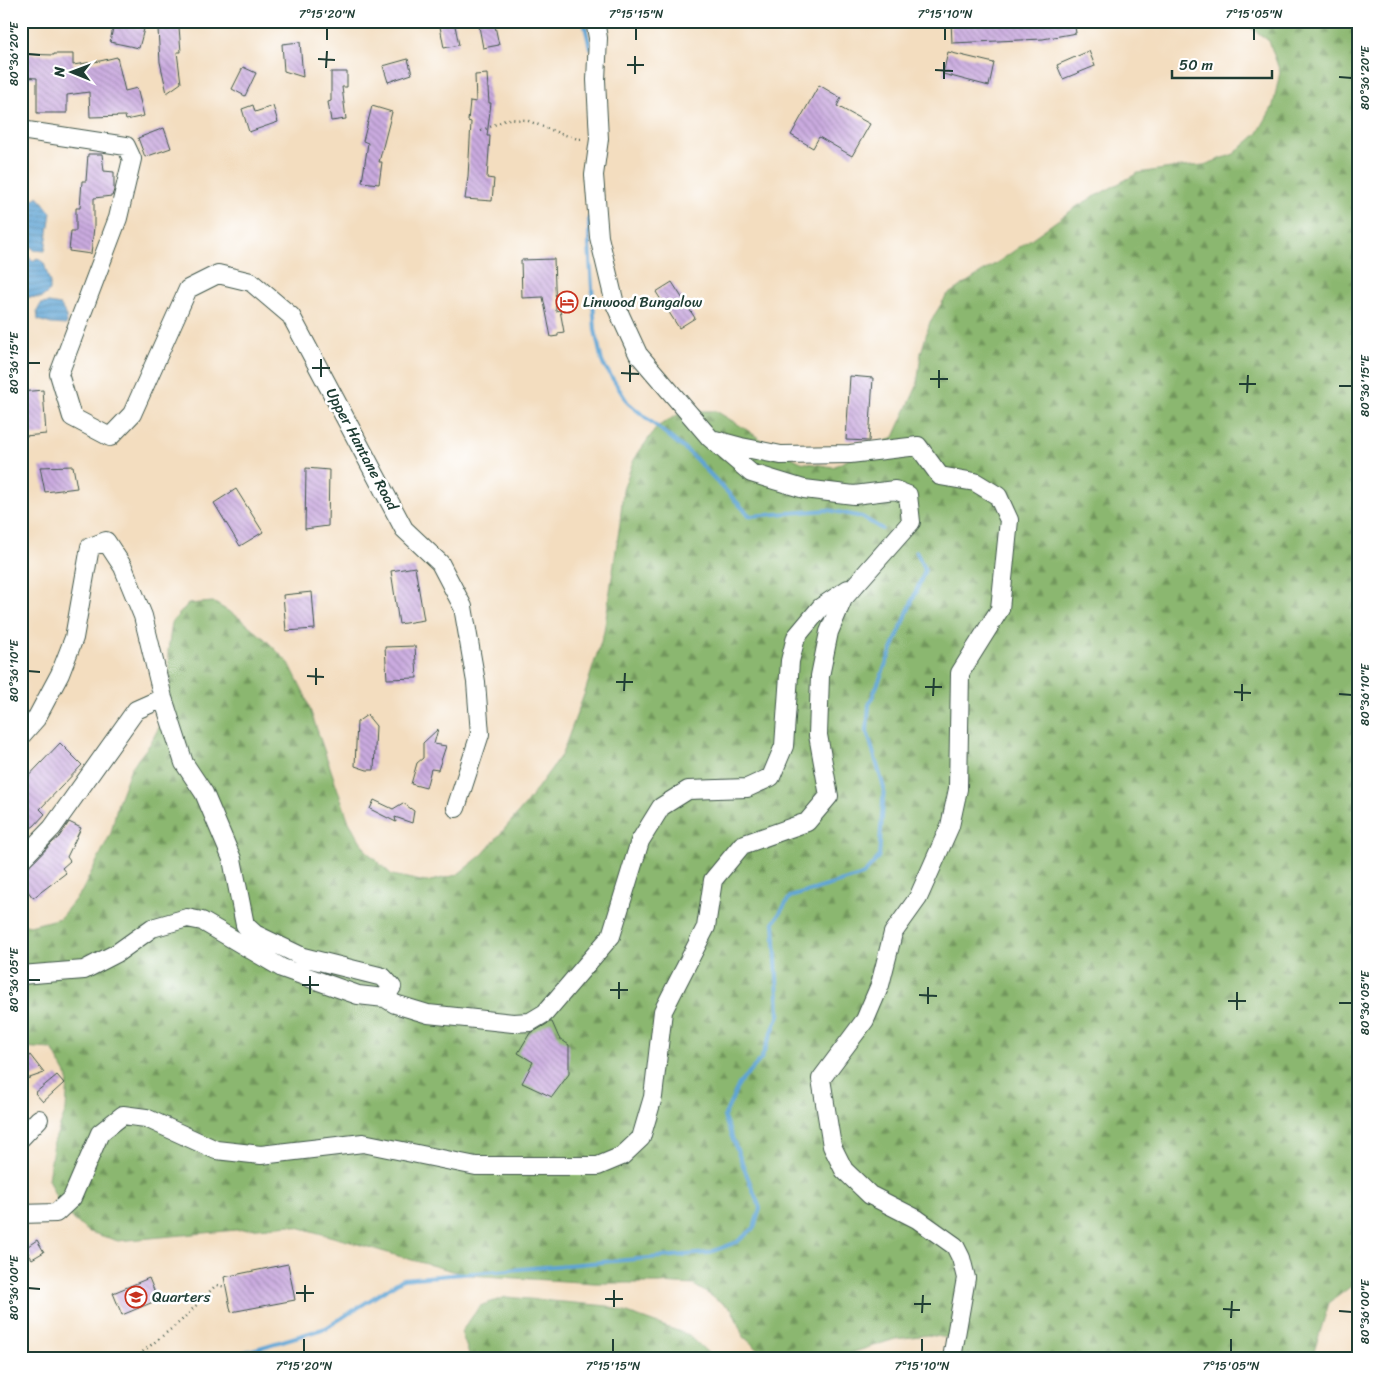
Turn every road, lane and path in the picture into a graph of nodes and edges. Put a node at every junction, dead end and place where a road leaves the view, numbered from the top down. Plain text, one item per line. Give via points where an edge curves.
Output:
1 (595, 21) edge
2 (21, 130) edge
3 (482, 131) dead end
4 (578, 138) dead end
5 (710, 438) junction
6 (856, 584) junction
7 (163, 698) junction
8 (21, 736) edge
9 (456, 808) dead end
10 (21, 860) edge
11 (21, 975) edge
12 (385, 998) junction
13 (39, 1119) dead end
14 (21, 1138) edge
15 (21, 1214) edge
16 (226, 1287) dead end
17 (135, 1358) edge
18 (952, 1358) edge

1 - 5 street via 600,139 594,175 599,237 615,304 638,354
2 - 9 street, Upper Hantane Road via 126,146 132,159 118,218 59,374 72,417 110,437 132,414 188,289 218,274 251,282 291,316 404,529 440,563 463,606 476,682 480,734
3 - 4 path via 507,119 526,120
5 - 6 street via 751,473 804,490 854,495 894,490 908,495 911,522
5 - 18 street via 781,455 850,454 918,446 940,476 975,482 998,496 1010,520 1000,609 960,672 958,789 950,826 918,898 893,933 880,985 865,1020 821,1079 832,1146 844,1170 870,1195 917,1219 954,1246 961,1258 966,1278
6 - 12 street via 821,607 796,638 790,661 784,746 770,777 746,788 688,790 661,807 640,841 611,936 545,1013 530,1022 513,1023 428,1014
6 - 15 street via 843,599 829,632 820,676 818,735 829,796 807,822 742,845 713,880 706,927 662,1011 653,1097 641,1138 622,1156 598,1166 476,1166 363,1143 261,1155 216,1150 146,1118 123,1115 100,1133 72,1198 56,1213
7 - 8 street via 143,616 123,567 106,542 90,546 74,638 60,674 36,719
7 - 10 street via 136,710 52,828
7 - 12 street via 184,763 204,793 232,859 245,925 256,934 303,957 383,977 392,987
11 - 12 street via 84,970 117,953 152,928 187,918 202,921 282,968 358,996
13 - 14 street
16 - 17 path via 216,1285 181,1321

